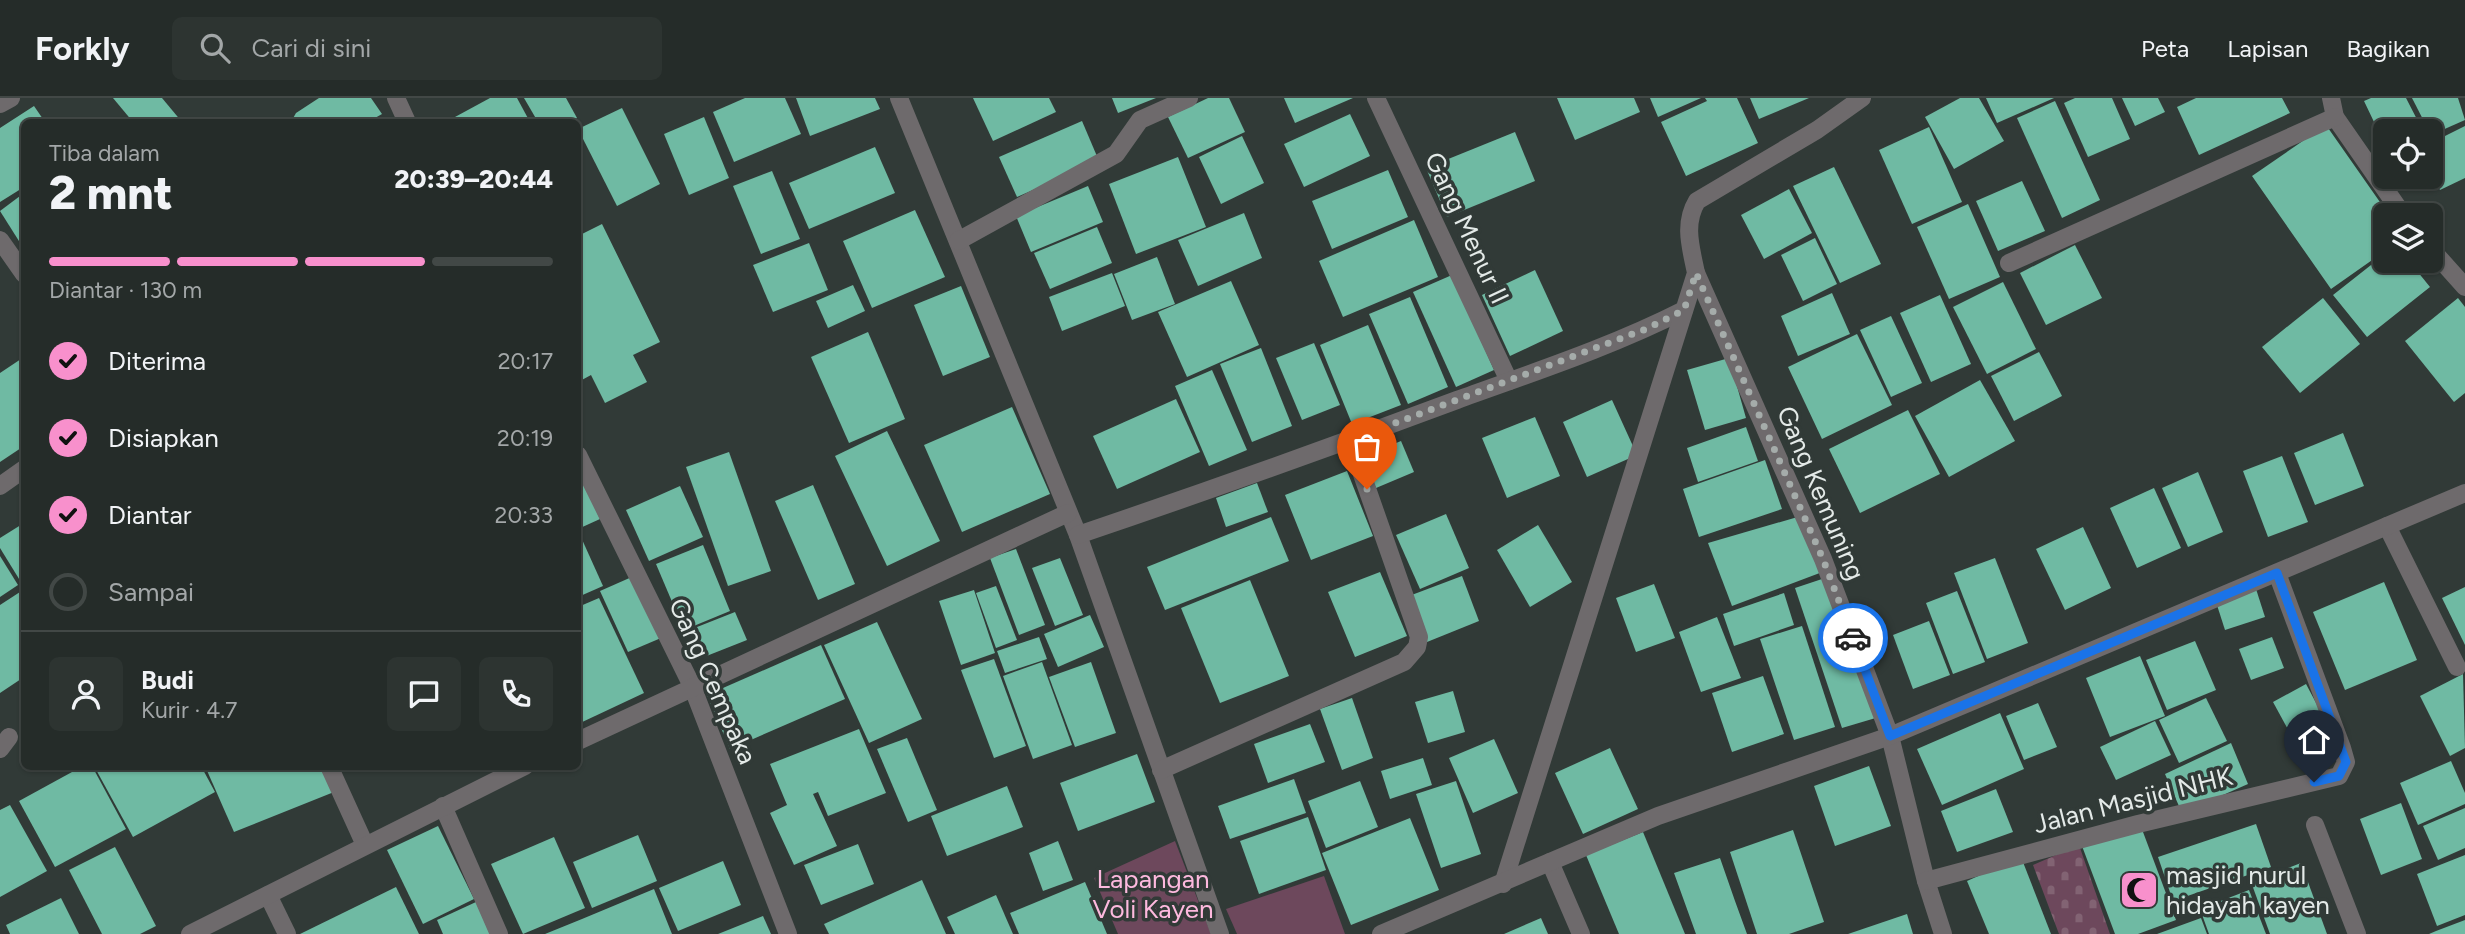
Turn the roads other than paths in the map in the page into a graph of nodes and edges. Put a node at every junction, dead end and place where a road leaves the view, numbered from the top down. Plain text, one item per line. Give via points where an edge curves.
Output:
1 (11, 98) edge
2 (396, 98) edge
3 (899, 98) edge
4 (1189, 98) edge
5 (1376, 98) edge
6 (1862, 98) edge
7 (2331, 98) edge
8 (0, 104) edge
9 (2335, 117) junction
10 (406, 119) edge
11 (2395, 203) edge
12 (0, 240) edge
13 (958, 241) junction
14 (2443, 262) edge
15 (2008, 263) dead end
16 (21, 270) edge
17 (1696, 273) junction
18 (2465, 287) edge
19 (1684, 310) junction
20 (1509, 381) junction
21 (1350, 440) junction
22 (581, 465) edge
23 (21, 470) edge
24 (0, 486) edge
25 (2465, 493) edge
26 (1068, 513) junction
27 (2387, 526) junction
28 (1078, 535) junction
29 (2277, 573) junction
30 (2457, 667) dead end
31 (692, 686) junction
32 (1890, 736) junction
33 (581, 740) edge
34 (332, 770) edge
35 (517, 770) edge
36 (1161, 770) junction
37 (443, 806) junction
38 (2315, 825) dead end
39 (365, 845) junction
40 (1550, 862) junction
41 (1926, 881) junction
42 (1503, 884) junction
43 (268, 895) junction
44 (190, 934) edge
45 (287, 934) edge
46 (499, 934) edge
47 (788, 934) edge
48 (1220, 934) edge
49 (1381, 934) edge
50 (1581, 934) edge
51 (1944, 934) edge
52 (2357, 934) edge

1 - 8 street
2 - 10 street
3 - 13 street
4 - 13 street via 1140,120 1116,154
5 - 20 street, Gang Menur II
6 - 17 street via 1697,201 1690,212 1689,233
7 - 9 street
9 - 11 street
9 - 15 street
12 - 16 street
13 - 26 street
14 - 18 street
17 - 19 street
17 - 32 street, Gang Kemuning via 1823,559
19 - 20 street
19 - 42 street
20 - 21 street
21 - 28 street
21 - 36 street via 1419,637 1417,647 1404,662
22 - 31 street, Gang Cempaka
23 - 24 street
25 - 27 street
26 - 28 street
26 - 31 street
27 - 29 street
27 - 30 street
28 - 36 street
29 - 32 street
29 - 41 street, Jalan Masjid NHK via 2346,762 2339,776
31 - 33 street
31 - 47 street, Gang Cempaka
32 - 40 street via 1658,816
32 - 41 street, Gang Kemuning
34 - 39 street
35 - 37 street
36 - 48 street
37 - 39 street
37 - 46 street
38 - 52 street
39 - 43 street
40 - 42 street
40 - 50 street
41 - 51 street, Gang Kemuning
42 - 49 street
43 - 44 street
43 - 45 street

